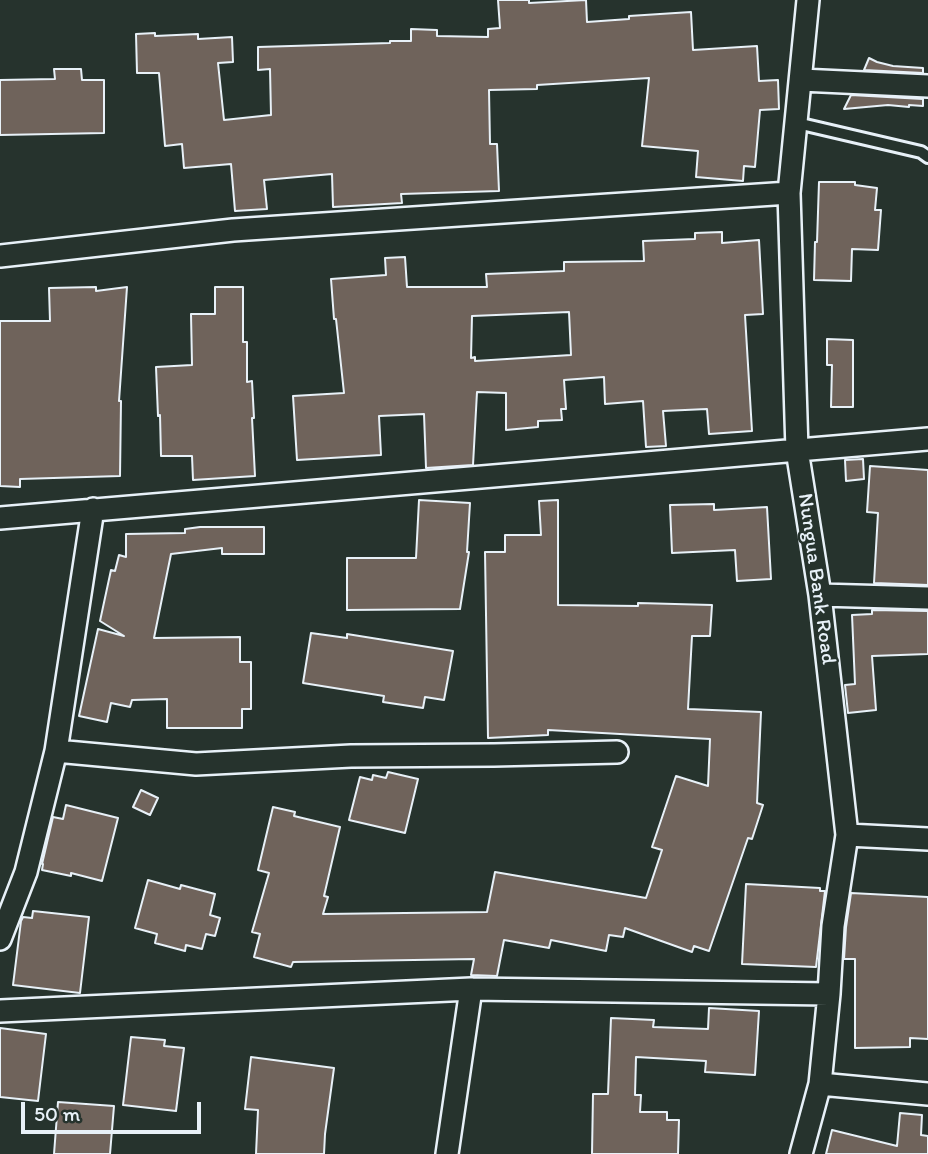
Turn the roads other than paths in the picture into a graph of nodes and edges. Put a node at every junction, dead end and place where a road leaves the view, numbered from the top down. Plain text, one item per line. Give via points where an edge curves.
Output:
1 (808, 0) edge
2 (801, 80) junction
3 (928, 86) edge
4 (796, 123) junction
5 (928, 157) edge
6 (789, 193) junction
7 (0, 256) edge
8 (928, 439) edge
9 (797, 450) junction
10 (93, 509) junction
11 (0, 518) edge
12 (820, 595) junction
13 (928, 598) edge
14 (55, 751) junction
15 (617, 752) dead end
16 (847, 835) junction
17 (928, 839) edge
18 (0, 939) edge
19 (471, 989) junction
20 (830, 994) junction
21 (0, 1011) edge
22 (820, 1084) junction
23 (928, 1094) edge
24 (447, 1154) edge
25 (801, 1154) edge

1 - 2 street, Nungua Bank Road
2 - 3 street
2 - 4 street, Nungua Bank Road
4 - 5 lane
4 - 6 street, Nungua Bank Road
6 - 7 street via 233,230
6 - 9 street, Nungua Bank Road
8 - 9 street
9 - 10 street
9 - 12 street, Nungua Bank Road
10 - 11 street
10 - 14 street
12 - 13 street
12 - 16 street, Nungua Bank Road
14 - 15 street via 195,764 351,756
14 - 18 street via 26,872
16 - 17 street
16 - 20 street, Nungua Bank Road
19 - 20 street
19 - 21 street
19 - 24 street
20 - 22 street, Nungua Bank Road
22 - 23 street
22 - 25 street, Nungua Bank Road

